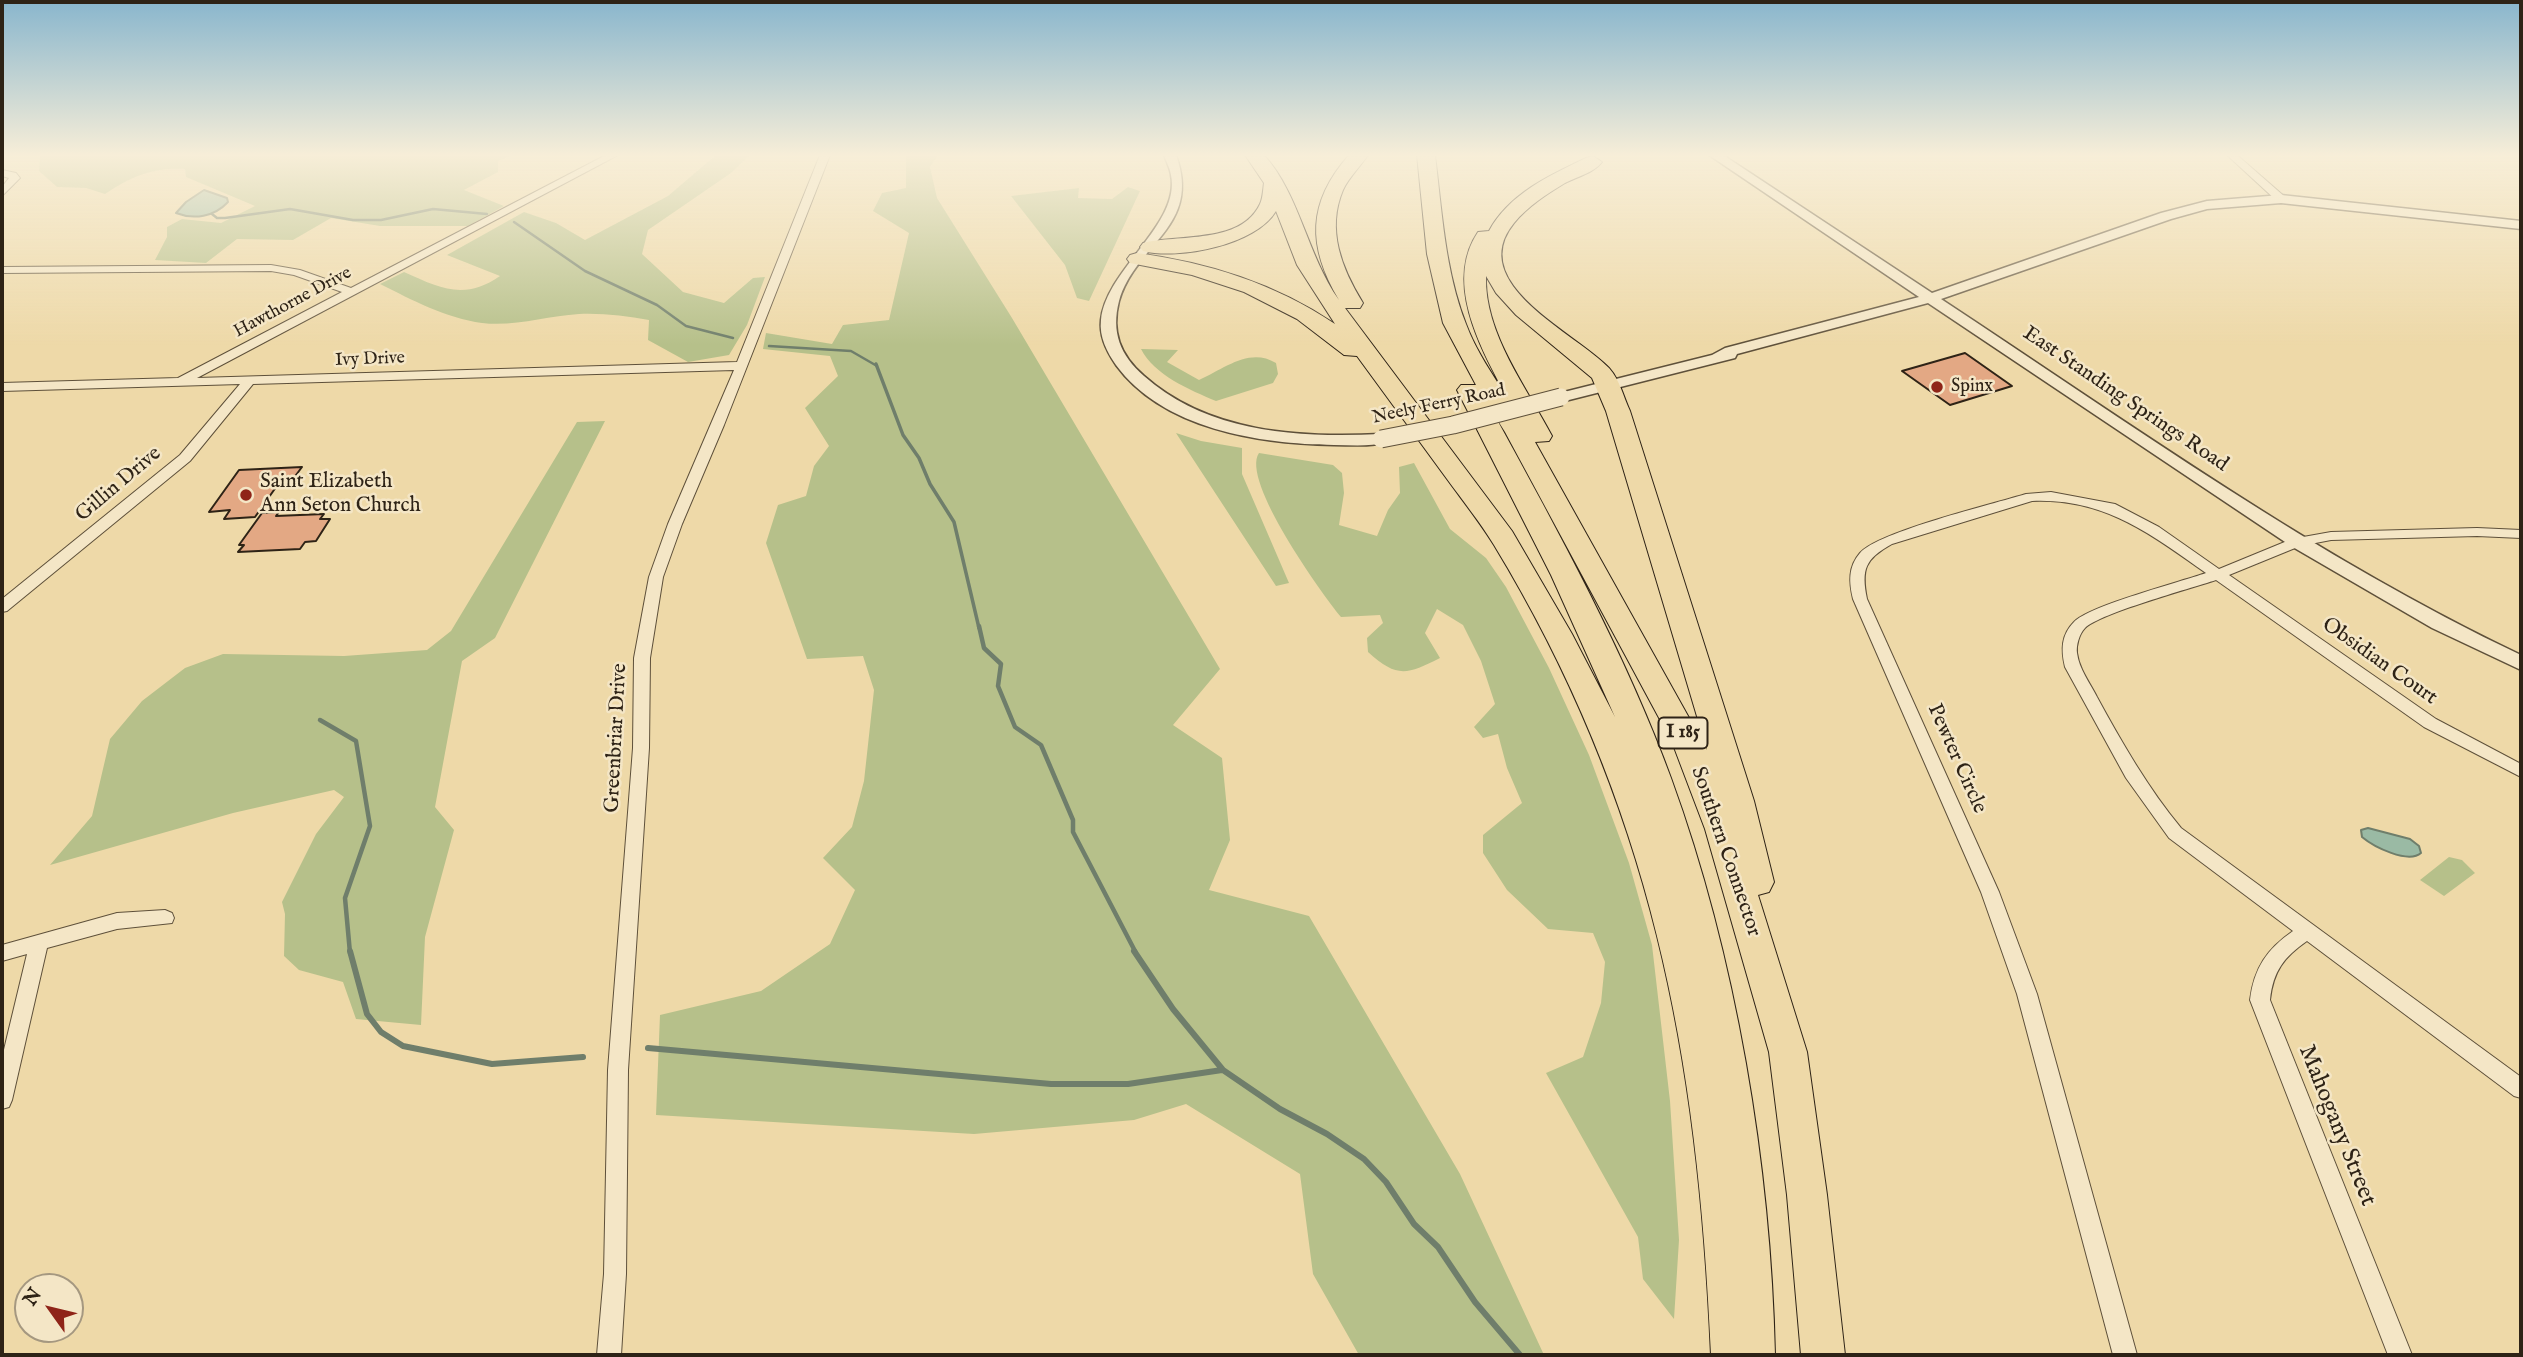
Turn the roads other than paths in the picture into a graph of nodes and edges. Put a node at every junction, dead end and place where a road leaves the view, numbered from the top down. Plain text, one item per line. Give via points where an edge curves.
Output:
1 (492, 218) edge
2 (799, 218) edge
3 (1166, 218) edge
4 (1259, 218) edge
5 (1287, 218) edge
6 (1326, 218) edge
7 (1418, 218) edge
8 (1430, 218) edge
9 (1497, 218) edge
10 (1508, 218) edge
11 (1811, 218) edge
12 (2163, 218) edge
13 (2453, 218) edge
14 (2521, 226) edge
15 (1141, 253) junction
16 (2, 270) edge
17 (352, 292) junction
18 (1931, 298) junction
19 (1794, 336) joint
20 (1718, 357) joint
21 (739, 366) junction
22 (248, 382) junction
23 (175, 384) junction
24 (1605, 385) junction
25 (2, 387) edge
26 (2521, 534) edge
27 (2297, 542) junction
28 (1523, 574) junction
29 (2219, 574) junction
30 (1603, 587) junction
31 (2, 607) edge
32 (2521, 663) edge
33 (1640, 743) junction
34 (2521, 771) edge
35 (165, 918) dead end
36 (2308, 931) junction
37 (39, 943) junction
38 (2, 953) edge
39 (1788, 1052) junction
40 (2521, 1089) edge
41 (2, 1100) edge
42 (609, 1355) edge
43 (1733, 1355) edge
44 (1753, 1355) edge
45 (1823, 1355) edge
46 (2125, 1355) edge
47 (2400, 1355) edge

1 - 17 street, Hawthorne Drive
2 - 21 street, Greenbriar Drive
3 - 15 street, Neely Ferry Road
4 - 15 highway via 1243,230 1196,246
5 - 28 highway via 1321,288 1491,521
6 - 33 highway via 1325,241 1334,272 1360,315 1520,528
7 - 33 highway, Southern Connector / I 185 via 1419,254 1431,310 1618,684
8 - 30 highway, Southern Connector / I 185 via 1454,323
9 - 30 highway via 1476,259 1476,301 1578,514
10 - 24 highway via 1497,233 1491,255 1507,293 1603,376
11 - 18 street, East Standing Springs Road
12 - 18 street, Neely Ferry Road
13 - 14 street, Neely Ferry Road
15 - 24 street, Neely Ferry Road, bridge via 1113,298 1108,329 1119,359 1149,389 1191,413 1257,433 1335,441 1381,439
15 - 28 highway via 1263,292 1339,339 1371,373
16 - 17 street via 271,268
17 - 23 street, Hawthorne Drive
18 - 19 street, Neely Ferry Road
18 - 27 street, East Standing Springs Road
19 - 20 street, Neely Ferry Road
20 - 24 street, Neely Ferry Road
21 - 22 street, Ivy Drive
21 - 42 street, Greenbriar Drive via 660,564 642,658 641,748 618,1070
22 - 23 street, Ivy Drive
22 - 31 street, Gillin Drive via 185,458
23 - 25 street, Ivy Drive
24 - 39 highway via 1618,411 1738,801 1777,972
26 - 27 street via 2331,536
27 - 29 street
27 - 32 street, East Standing Springs Road via 2439,624
28 - 43 highway via 1582,681 1623,772 1664,889 1692,1009 1713,1135
29 - 34 street, Obsidian Court via 2430,723
29 - 36 street via 2080,624 2069,651 2073,667 2122,758 2166,823
29 - 46 street, Pewter Circle via 2134,518 2083,500 2051,496 2031,497 1887,541 1868,551 1859,564 1856,584 1990,892 2027,994
30 - 39 highway, Southern Connector / I 185 via 1688,742 1721,829
33 - 44 highway, Southern Connector / I 185 via 1700,934 1721,1039 1738,1159
35 - 37 street via 117,921
36 - 40 street
36 - 47 street, Mahogany Street via 2272,957 2262,976 2260,1000
37 - 38 street
37 - 41 street
39 - 45 highway, Southern Connector / I 185

